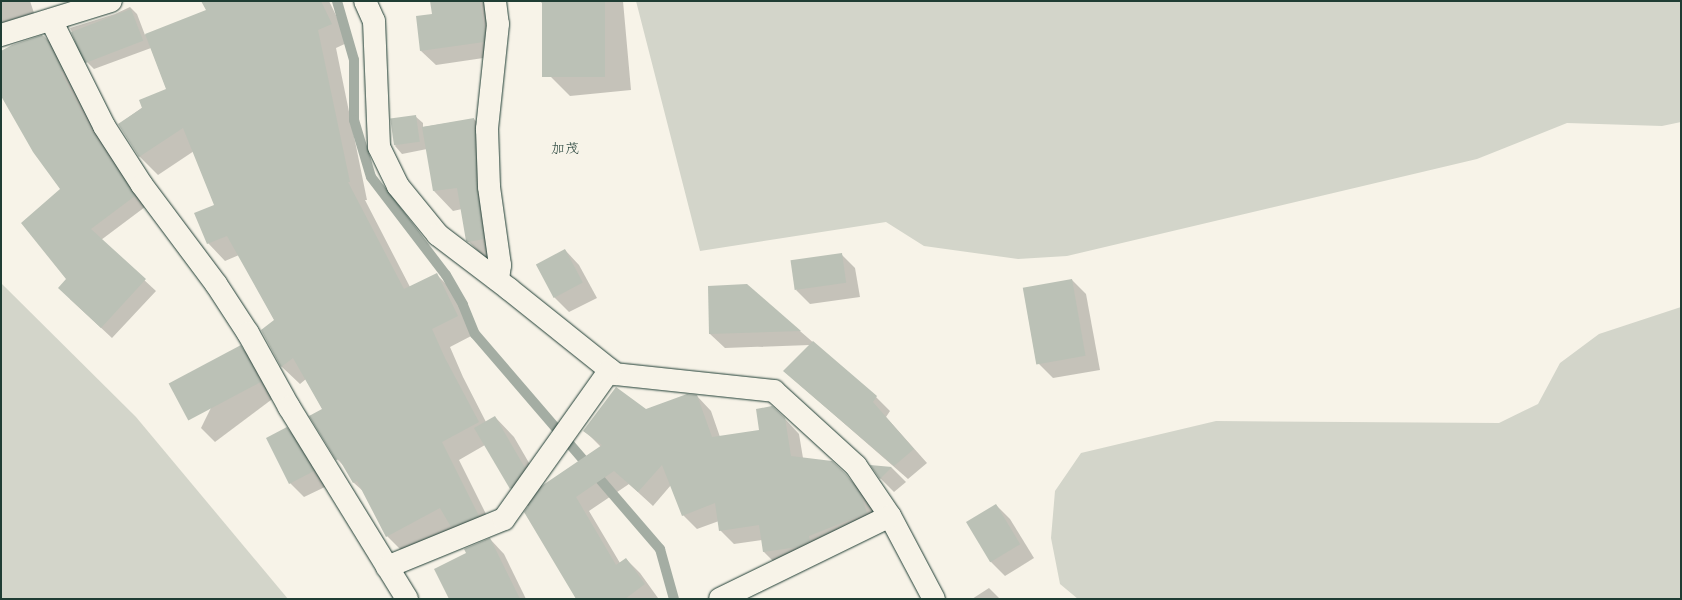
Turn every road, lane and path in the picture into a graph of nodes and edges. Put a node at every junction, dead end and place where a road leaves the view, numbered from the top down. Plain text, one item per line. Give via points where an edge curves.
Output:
1 (111, 1) edge
2 (365, 1) edge
3 (495, 1) edge
4 (51, 20) junction
5 (1, 35) edge
6 (498, 280) junction
7 (610, 370) junction
8 (890, 516) junction
9 (387, 567) junction
10 (407, 599) edge
11 (720, 599) edge
12 (934, 599) edge

1 - 4 street
2 - 6 street via 374,21 379,147 398,186 438,235
3 - 6 street via 498,24 487,129 490,187 500,265
4 - 5 street
4 - 9 street via 104,126 142,185 216,284 248,333 289,407
6 - 7 street
7 - 8 street via 614,374 774,391 856,466
7 - 9 street via 504,519
8 - 11 street
8 - 12 street
9 - 10 street

